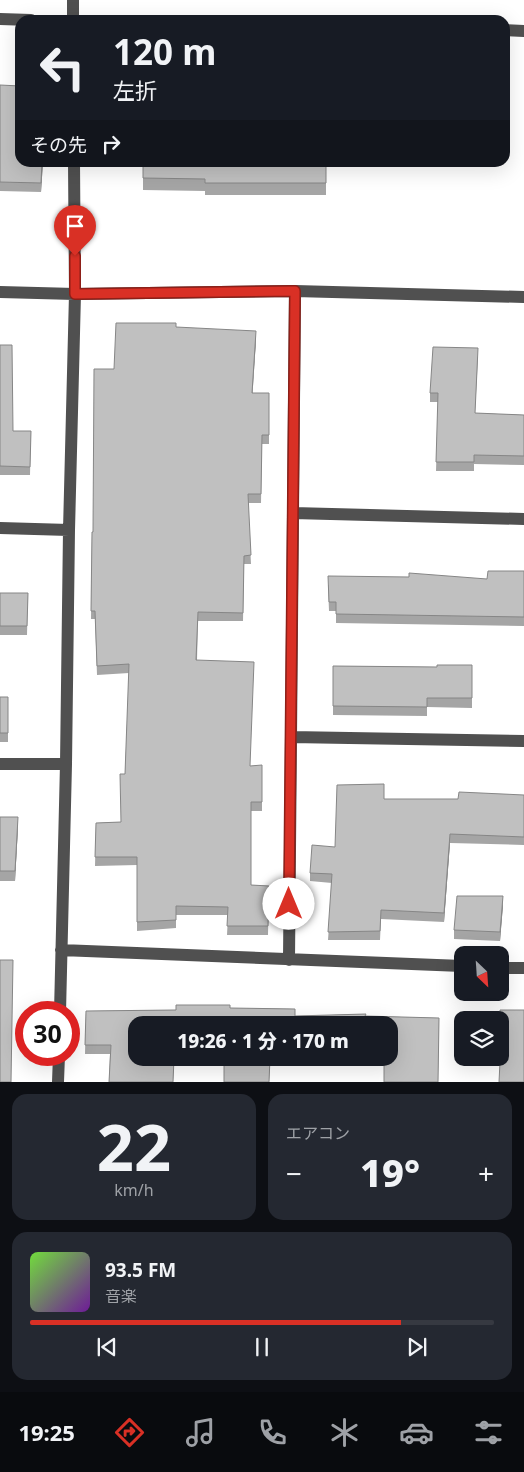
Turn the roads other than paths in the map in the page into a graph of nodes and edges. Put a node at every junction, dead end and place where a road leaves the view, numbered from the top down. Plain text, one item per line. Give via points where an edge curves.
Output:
1 (73, 0) edge
2 (73, 15) edge
3 (0, 19) edge
4 (15, 19) edge
5 (510, 30) edge
6 (524, 31) edge
7 (74, 167) edge
8 (295, 291) junction
9 (0, 292) edge
10 (75, 294) junction
11 (524, 297) edge
12 (293, 513) junction
13 (524, 519) edge
14 (0, 528) edge
15 (69, 530) junction
16 (291, 736) junction
17 (524, 741) edge
18 (0, 764) edge
19 (66, 764) junction
20 (61, 950) junction
21 (289, 960) junction
22 (454, 966) edge
23 (509, 968) edge
24 (524, 968) edge
25 (60, 1001) edge
26 (59, 1066) edge
27 (58, 1082) edge

1 - 2 street
3 - 4 street
5 - 6 street
7 - 10 street
8 - 10 street
8 - 11 street
8 - 12 street
9 - 10 street
10 - 15 street
12 - 13 street
12 - 16 street
14 - 15 street
15 - 19 street
16 - 17 street
16 - 21 street
18 - 19 street
19 - 20 street
20 - 21 street
20 - 25 street
21 - 22 street
23 - 24 street
26 - 27 street

